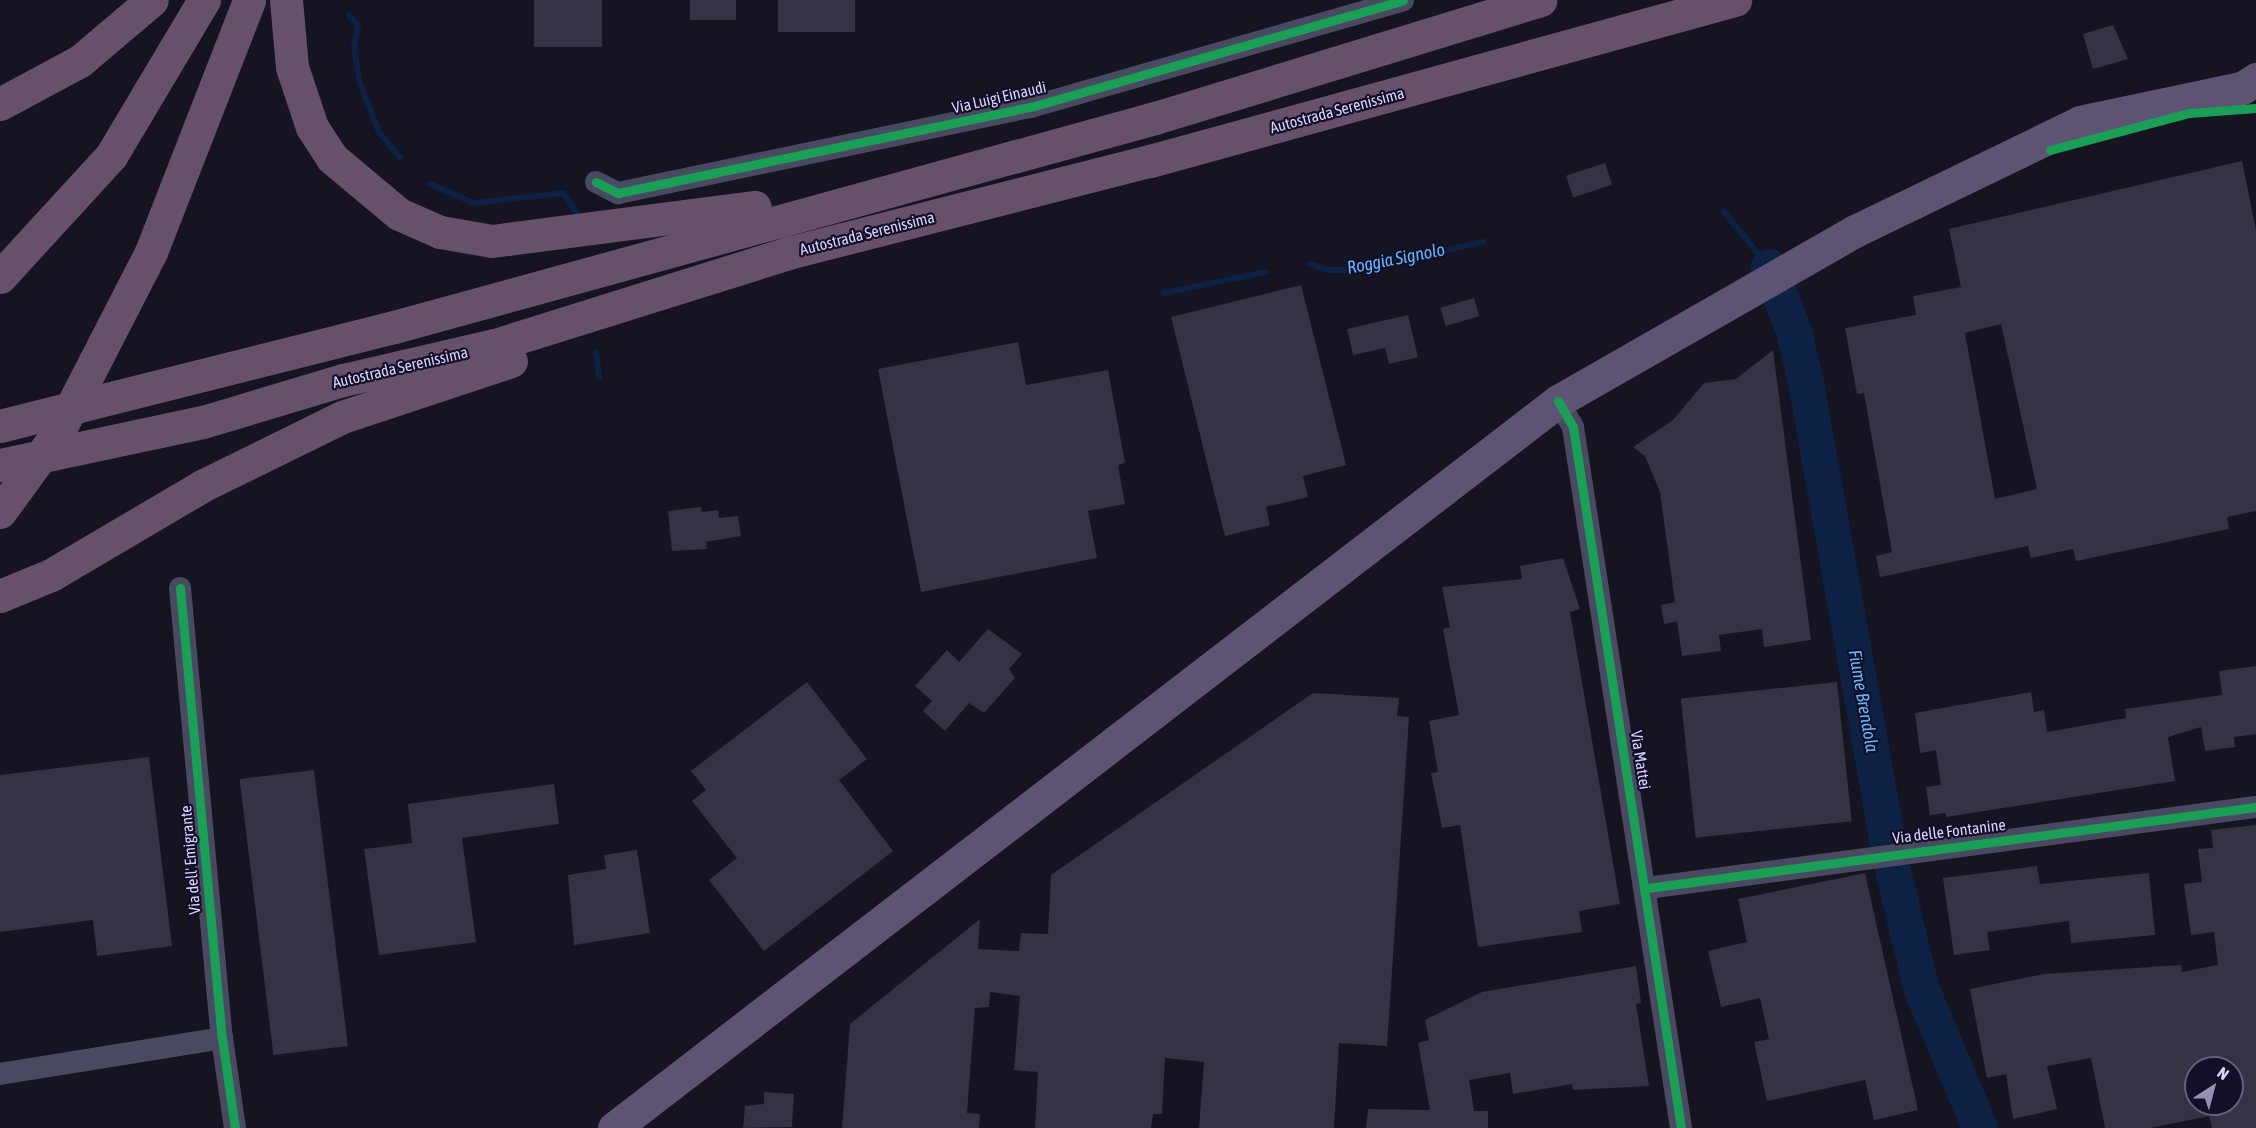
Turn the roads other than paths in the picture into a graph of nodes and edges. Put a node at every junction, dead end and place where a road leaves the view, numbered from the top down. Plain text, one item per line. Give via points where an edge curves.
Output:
1 (152, 0) edge
2 (204, 0) edge
3 (249, 0) edge
4 (286, 0) edge
5 (1403, 0) edge
6 (1540, 0) edge
7 (1735, 0) edge
8 (2252, 86) edge
9 (0, 104) edge
10 (597, 182) dead end
11 (858, 197) junction
12 (844, 240) junction
13 (0, 277) edge
14 (1558, 401) junction
15 (0, 426) edge
16 (0, 465) edge
17 (0, 512) edge
18 (180, 588) dead end
19 (0, 596) edge
20 (2256, 807) edge
21 (1647, 888) junction
22 (222, 1038) junction
23 (0, 1074) edge
24 (236, 1128) edge
25 (615, 1128) edge
26 (1681, 1128) edge

1 - 9 highway via 80,61
2 - 13 highway via 111,156
3 - 17 highway, bridge via 151,252 59,431
4 - 11 highway via 301,101 332,158 399,214 440,232 492,241
5 - 10 street, Via Luigi Einaudi via 1031,107 618,193
6 - 11 highway via 1155,118
7 - 12 highway, Autostrada Serenissima
8 - 14 main road via 2080,122 1805,259
11 - 15 highway via 394,327
12 - 16 highway, Autostrada Serenissima via 495,345 342,380 203,422
12 - 19 highway via 729,294 342,417 202,486 51,575
14 - 21 street, Via Mattei via 1573,427
14 - 25 main road
18 - 22 street, Via dell' Emigrante
20 - 21 street, Via delle Fontanine
21 - 26 street, Via Mattei
22 - 23 street
22 - 24 street, Via dell' Emigrante

